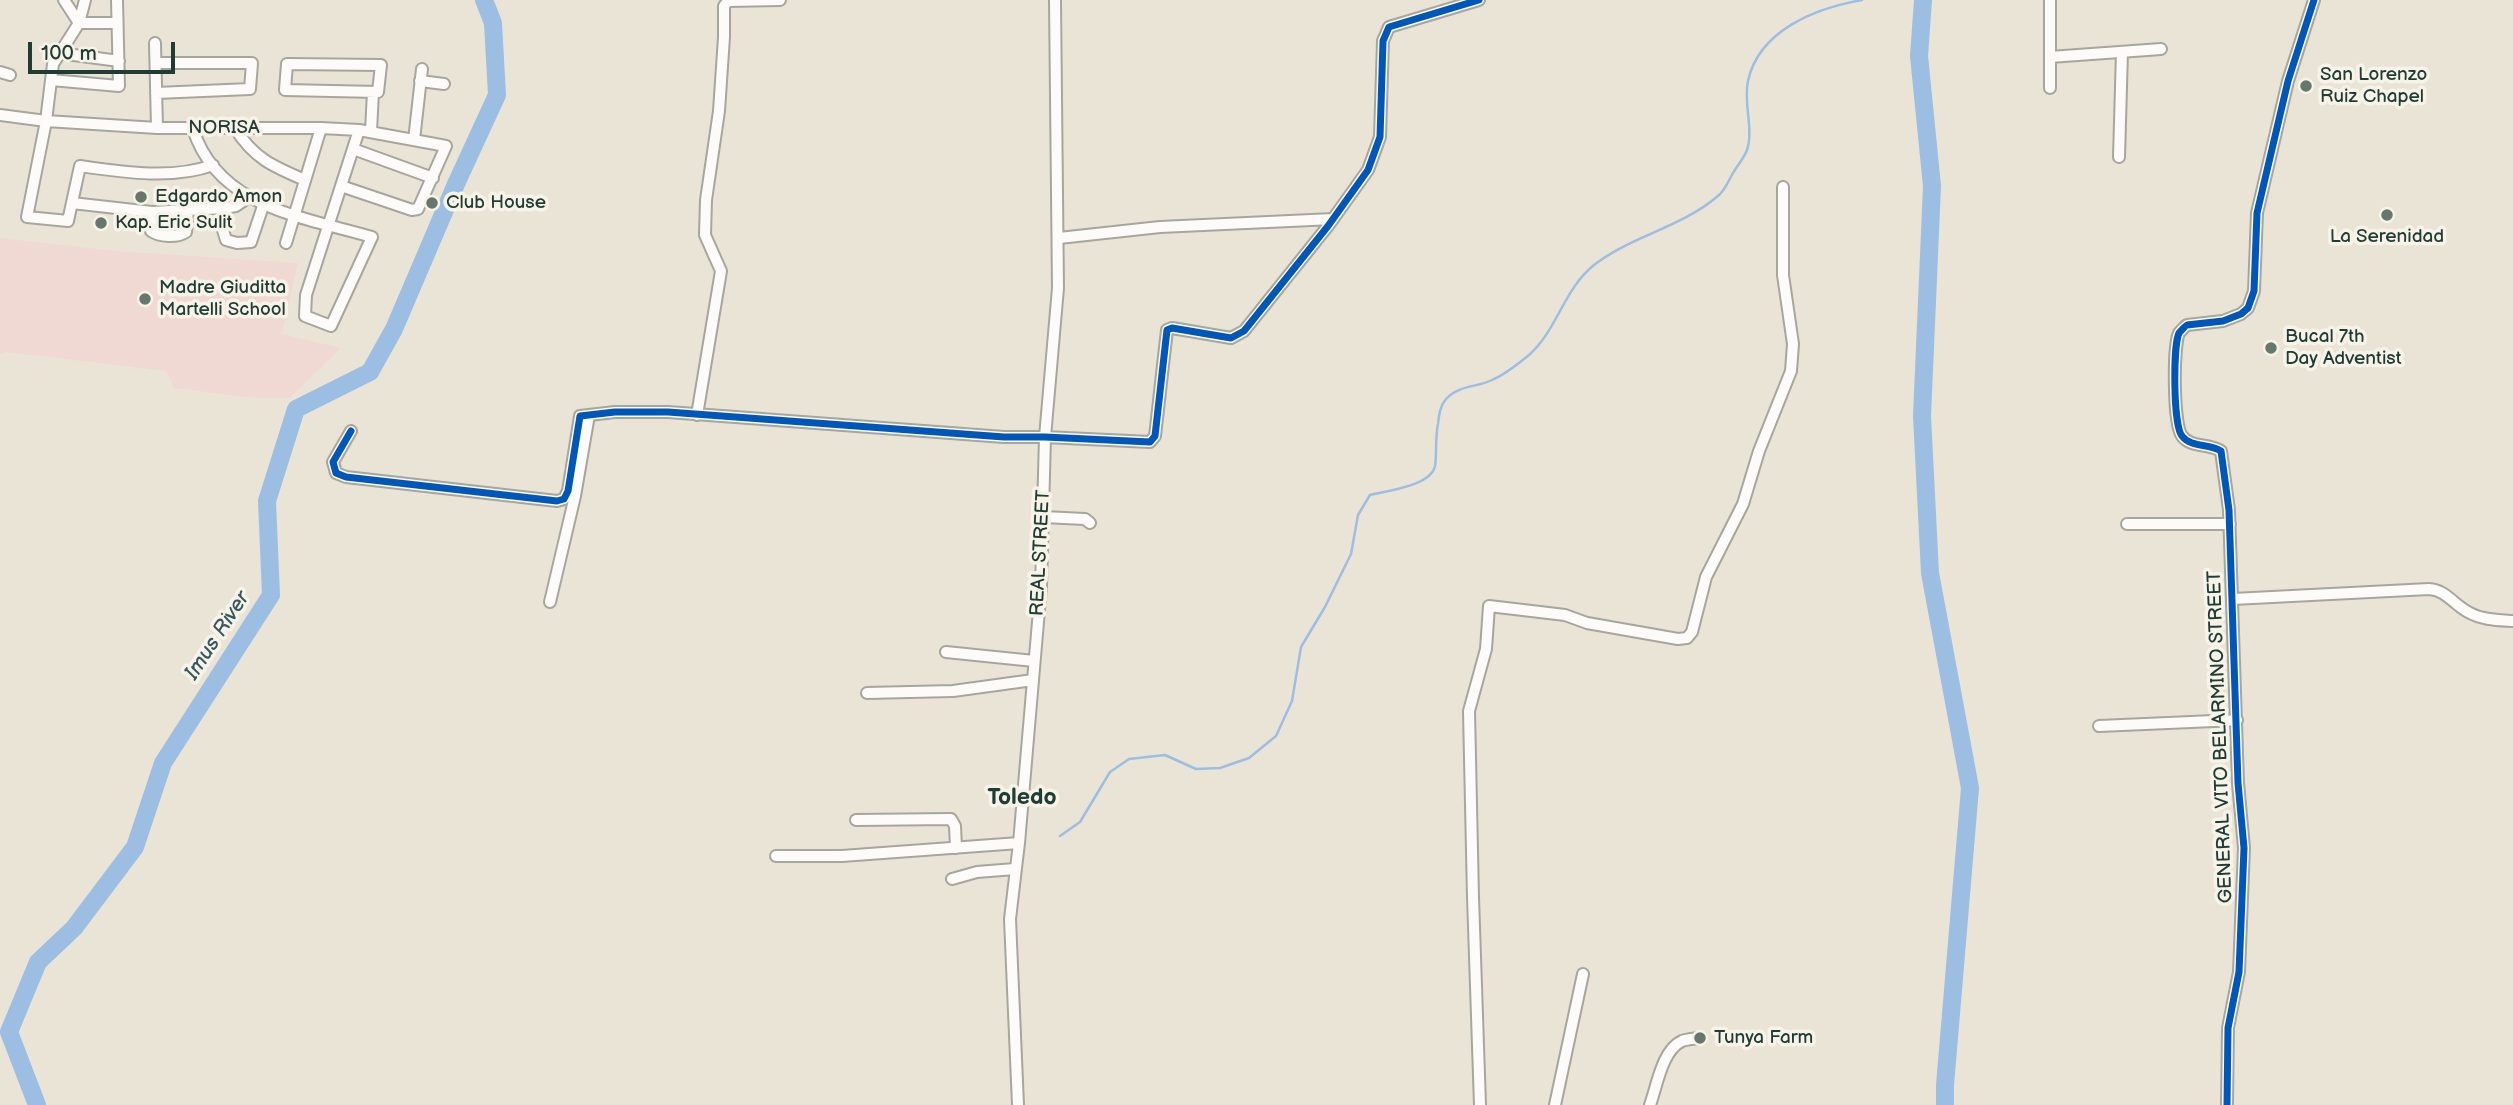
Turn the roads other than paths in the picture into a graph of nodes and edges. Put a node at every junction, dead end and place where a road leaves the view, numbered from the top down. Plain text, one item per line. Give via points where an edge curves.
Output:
1 (64, 0) edge
2 (85, 0) edge
3 (117, 0) edge
4 (779, 0) edge
5 (1055, 0) edge
6 (1479, 0) edge
7 (2050, 0) edge
8 (2314, 0) edge
9 (79, 23) junction
10 (117, 23) junction
11 (155, 43) dead end
12 (2161, 49) dead end
13 (2122, 52) junction
14 (59, 53) junction
15 (2050, 57) junction
16 (119, 61) junction
17 (156, 63) junction
18 (422, 69) dead end
19 (51, 80) junction
20 (420, 81) junction
21 (443, 84) dead end
22 (2050, 88) dead end
23 (373, 92) junction
24 (156, 93) junction
25 (0, 116) edge
26 (46, 121) junction
27 (157, 128) junction
28 (235, 128) junction
29 (321, 128) junction
30 (193, 129) junction
31 (365, 131) junction
32 (414, 140) junction
33 (353, 149) junction
34 (2119, 157) dead end
35 (213, 165) junction
36 (433, 178) junction
37 (305, 180) junction
38 (341, 187) junction
39 (1783, 187) dead end
40 (249, 197) junction
41 (72, 203) junction
42 (263, 206) junction
43 (224, 208) junction
44 (188, 210) junction
45 (152, 212) junction
46 (294, 216) junction
47 (1333, 219) junction
48 (328, 224) junction
49 (1059, 238) junction
50 (286, 243) dead end
51 (589, 415) junction
52 (697, 415) junction
53 (351, 431) dead end
54 (1045, 437) junction
55 (1043, 517) junction
56 (1090, 523) dead end
57 (2127, 524) dead end
58 (2230, 524) junction
59 (2233, 599) junction
60 (550, 602) dead end
61 (2513, 621) edge
62 (946, 652) dead end
63 (1034, 662) junction
64 (1033, 681) junction
65 (867, 694) dead end
66 (2237, 720) junction
67 (2099, 726) dead end
68 (856, 820) dead end
69 (1019, 843) junction
70 (956, 848) junction
71 (776, 856) dead end
72 (1015, 869) junction
73 (952, 879) dead end
74 (1583, 974) dead end
75 (1699, 1038) dead end
76 (1018, 1105) edge
77 (1480, 1105) edge
78 (1555, 1105) edge
79 (1650, 1105) edge
80 (2227, 1105) edge

1 - 9 street
2 - 9 street
3 - 10 street
4 - 52 street via 728,1 724,6 719,111 705,235 721,271
5 - 49 street, REAL STREET
6 - 47 street via 1389,27 1383,41 1380,137 1368,170
7 - 15 street
8 - 58 street, GENERAL VITO BELARMINO STREET via 2288,81 2257,213 2248,308 2223,321 2187,325 2176,349 2181,435 2194,445 2212,446 2221,452
9 - 10 street
9 - 14 street
10 - 16 street
11 - 17 street
12 - 13 street
13 - 15 street
13 - 34 street
14 - 16 street
14 - 19 street
15 - 22 street
16 - 19 street via 119,86
17 - 24 street
17 - 24 street via 252,63 250,89
18 - 20 street
19 - 26 street
20 - 21 street
20 - 32 street
23 - 23 street via 378,92 381,65 288,64 285,90
23 - 31 street
24 - 27 street
25 - 26 street, NORISA
26 - 27 street, NORISA
26 - 41 street via 27,217 68,221
27 - 30 street, NORISA
28 - 29 street, NORISA
28 - 30 street, NORISA
28 - 37 street via 245,146 259,157
29 - 31 street, NORISA
29 - 37 street
30 - 35 street
31 - 32 street, NORISA
31 - 33 street
32 - 36 street, NORISA via 446,146
33 - 36 street
33 - 38 street
35 - 40 street
35 - 41 street via 170,172 80,166
36 - 38 street via 418,209 412,210
37 - 46 street
38 - 48 street
39 - 77 street via 1783,275 1793,344 1791,371 1743,504 1706,578 1688,638 1587,623 1565,614 1489,606 1486,649 1469,711
40 - 42 street
40 - 43 street
41 - 45 street
42 - 43 street via 251,242 237,243 226,240
42 - 46 street
43 - 44 street
44 - 45 street
44 - 45 street via 186,232 181,235 150,231
46 - 48 street
46 - 50 street
47 - 49 street via 1160,227
47 - 54 street via 1236,337 1167,330 1153,440
48 - 48 street via 372,237 331,326 305,316 306,295
49 - 54 street, REAL STREET
51 - 52 street
51 - 53 street via 580,416 568,491 557,501 346,477 336,473 333,462
51 - 60 street
52 - 54 street
54 - 55 street, REAL STREET
55 - 56 street
55 - 63 street, REAL STREET
57 - 58 street
58 - 59 street, GENERAL VITO BELARMINO STREET
59 - 61 street via 2438,589 2469,613
59 - 66 street, GENERAL VITO BELARMINO STREET
62 - 63 street
63 - 64 street, REAL STREET
64 - 65 street via 926,693
64 - 69 street, REAL STREET
66 - 67 street
66 - 80 street, GENERAL VITO BELARMINO STREET via 2244,849 2239,972 2228,1028
68 - 70 street via 951,819
69 - 70 street
69 - 72 street, REAL STREET
70 - 71 street
72 - 73 street
72 - 76 street, REAL STREET via 1010,960
74 - 78 street
75 - 79 street via 1673,1047

